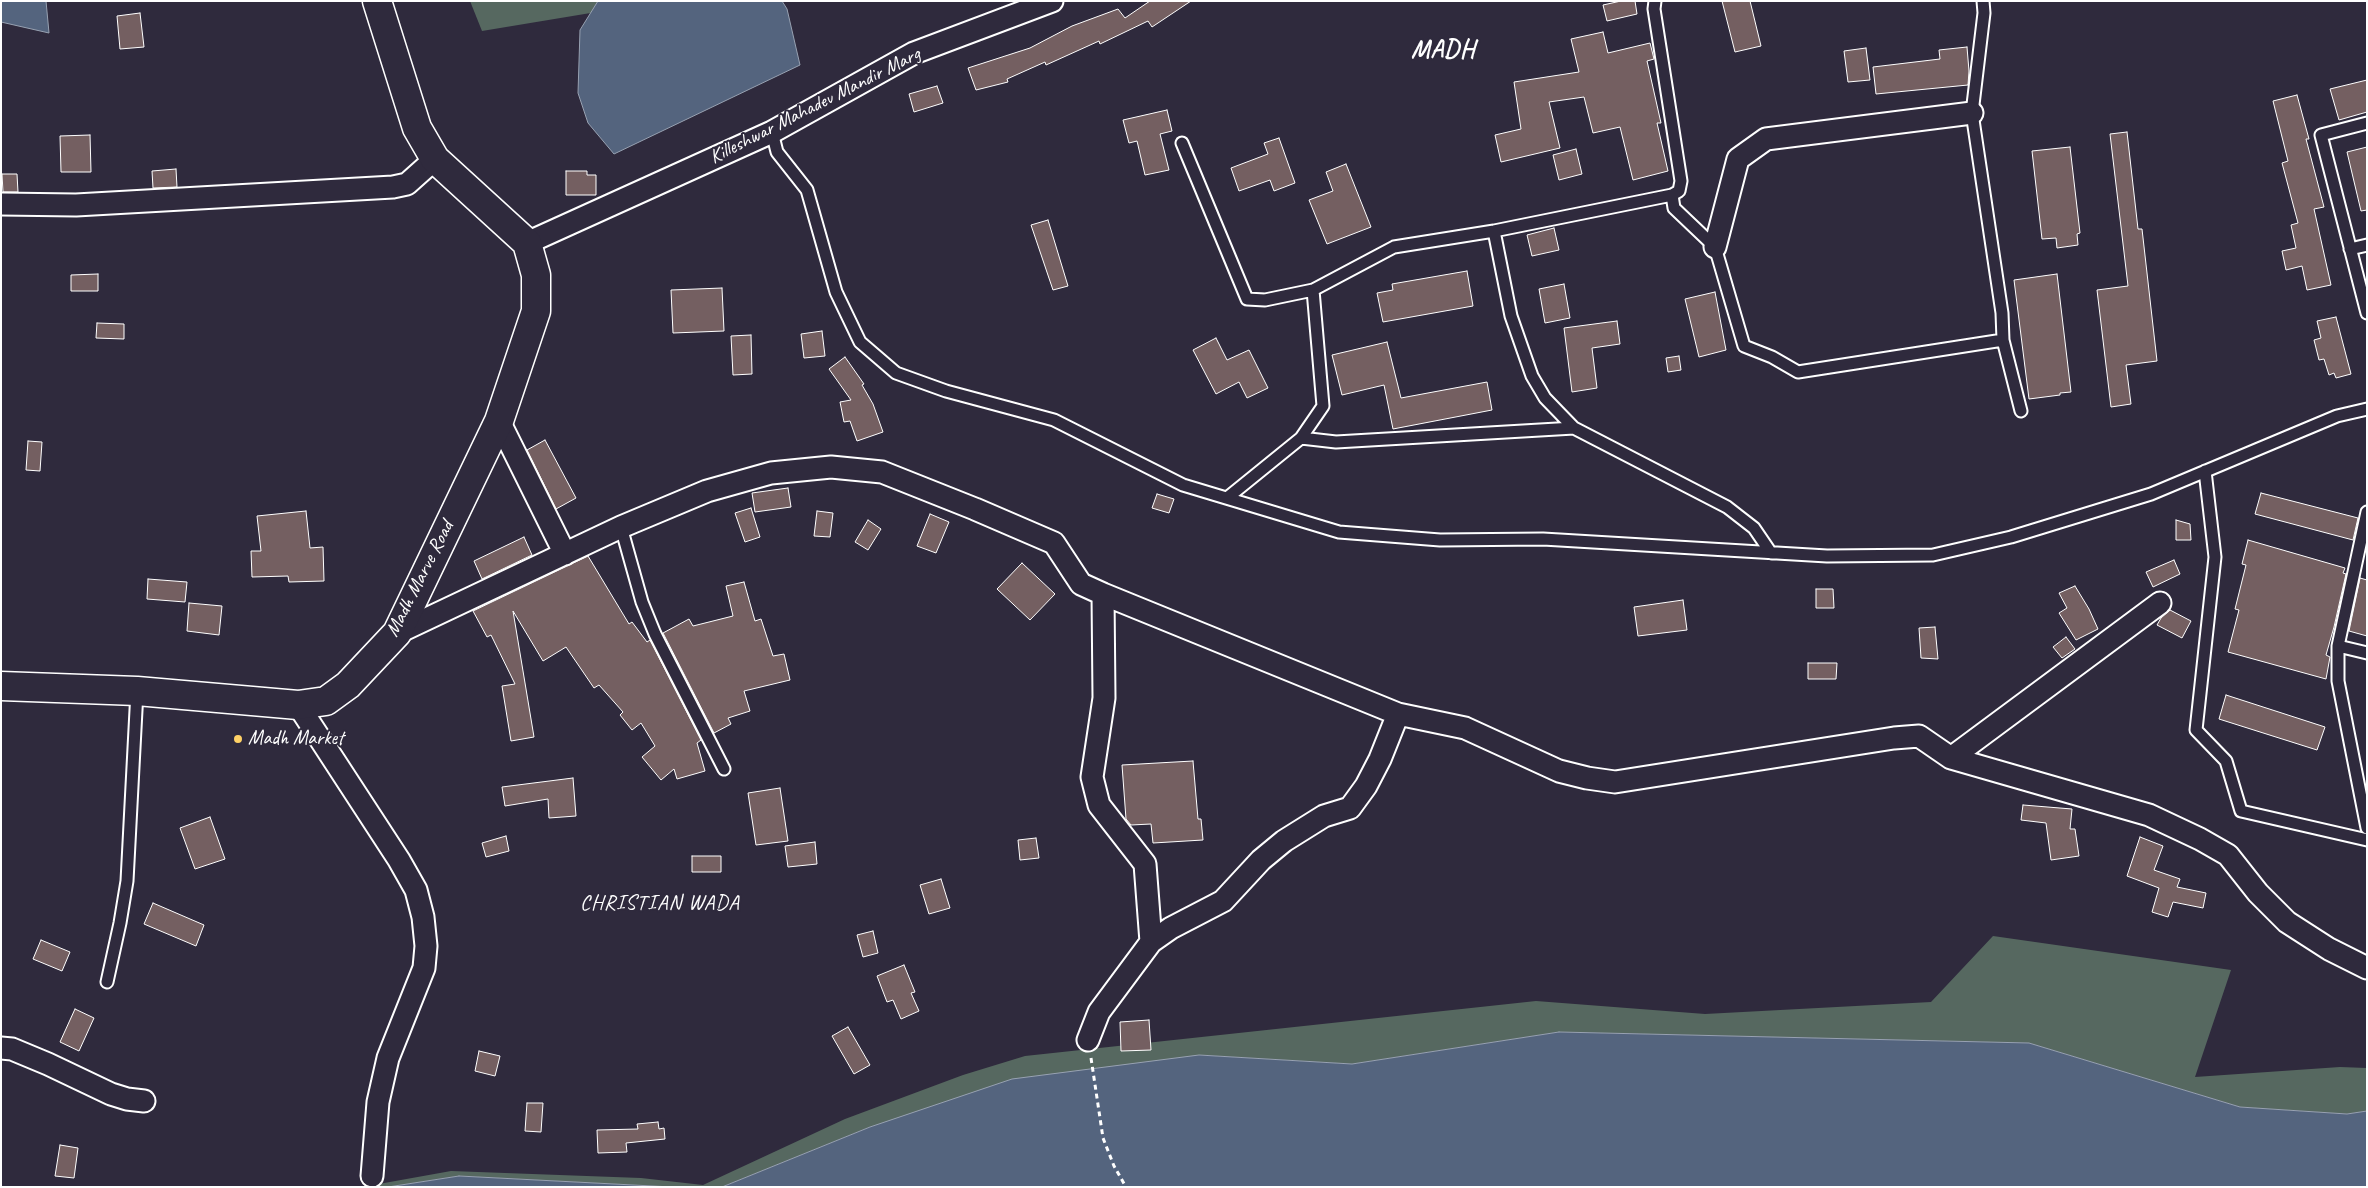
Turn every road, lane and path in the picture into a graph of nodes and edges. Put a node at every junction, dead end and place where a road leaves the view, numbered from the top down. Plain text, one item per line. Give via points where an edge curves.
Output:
1 (378, 1) edge
2 (1052, 1) edge
3 (1655, 1) edge
4 (1983, 1) edge
5 (1972, 113) junction
6 (2367, 122) edge
7 (772, 132) junction
8 (1182, 143) dead end
9 (435, 159) junction
10 (1672, 195) junction
11 (1, 204) edge
12 (1494, 231) junction
13 (527, 243) junction
14 (2367, 245) edge
15 (1715, 246) junction
16 (2350, 249) junction
17 (1313, 290) junction
18 (2367, 313) edge
19 (2003, 340) junction
20 (2367, 410) edge
21 (2021, 411) dead end
22 (499, 421) junction
23 (1574, 428) junction
24 (1301, 438) junction
25 (2205, 471) junction
26 (1227, 498) junction
27 (2367, 512) edge
28 (621, 527) junction
29 (1771, 553) junction
30 (565, 554) junction
31 (1103, 594) junction
32 (2160, 603) dead end
33 (397, 633) junction
34 (2338, 646) junction
35 (2367, 653) edge
36 (1, 686) edge
37 (137, 691) junction
38 (298, 705) junction
39 (1398, 714) junction
40 (1951, 758) junction
41 (724, 769) dead end
42 (2367, 828) edge
43 (2367, 840) edge
44 (1151, 942) junction
45 (2367, 968) edge
46 (107, 982) dead end
47 (1088, 1040) joint
48 (1, 1048) edge
49 (144, 1101) dead end
50 (372, 1176) dead end
51 (1126, 1187) edge

1 - 9 street via 417,128
2 - 7 street, Killeshwar Mahadev Mandir Marg via 914,53
3 - 10 lane via 1655,19 1681,180 1679,191
4 - 5 lane
5 - 15 street via 1766,139 1738,159
5 - 19 lane via 2002,313
6 - 16 lane via 2321,135
7 - 13 street, Killeshwar Mahadev Mandir Marg
7 - 26 lane via 777,152 807,190 836,292 860,342 896,373 946,391 1054,420 1183,485
8 - 17 lane via 1247,299 1265,300
9 - 11 street via 407,184 393,187 86,204
9 - 13 street
10 - 12 lane
10 - 15 lane via 1674,208
12 - 17 lane via 1394,247
12 - 23 lane via 1511,316 1532,376 1545,398
13 - 22 street, Madh Marve Road via 536,275 536,311
14 - 16 lane
15 - 19 lane via 1744,346 1798,372
16 - 18 lane
17 - 24 lane via 1323,406
19 - 21 lane
20 - 25 lane via 2337,416
22 - 30 street
22 - 33 street, Madh Marve Road
23 - 24 lane via 1336,442
23 - 29 lane via 1727,506 1754,528
24 - 26 lane
25 - 29 lane via 2151,494 2058,523 1934,555
25 - 43 lane via 2215,557 2196,730 2226,761 2241,811
26 - 29 lane via 1339,532 1440,540 1543,539
27 - 34 lane
28 - 30 street
28 - 31 street via 707,491 771,472 831,467 882,472 1054,543 1081,584
28 - 41 lane via 642,602 655,634
30 - 33 street
31 - 39 street
31 - 44 street via 1104,698 1092,777 1099,805 1145,864
32 - 40 street
33 - 38 street, Madh Marve Road via 348,684 326,701
34 - 35 lane
34 - 42 lane via 2338,681
36 - 37 street, Madh Marve Road
37 - 38 street, Madh Marve Road
37 - 46 lane via 127,881
38 - 50 street via 399,860 416,890 423,917 424,968 388,1058 378,1102
39 - 40 street via 1465,728 1559,771 1615,782 1918,736
39 - 44 street via 1380,759 1350,808 1324,816 1284,842 1261,860 1223,901
40 - 45 street via 2149,815 2200,839 2228,855 2258,893 2287,922
44 - 47 street via 1099,1012
47 - 51 path via 1103,1138
48 - 49 street via 12,1049 48,1064 111,1094

